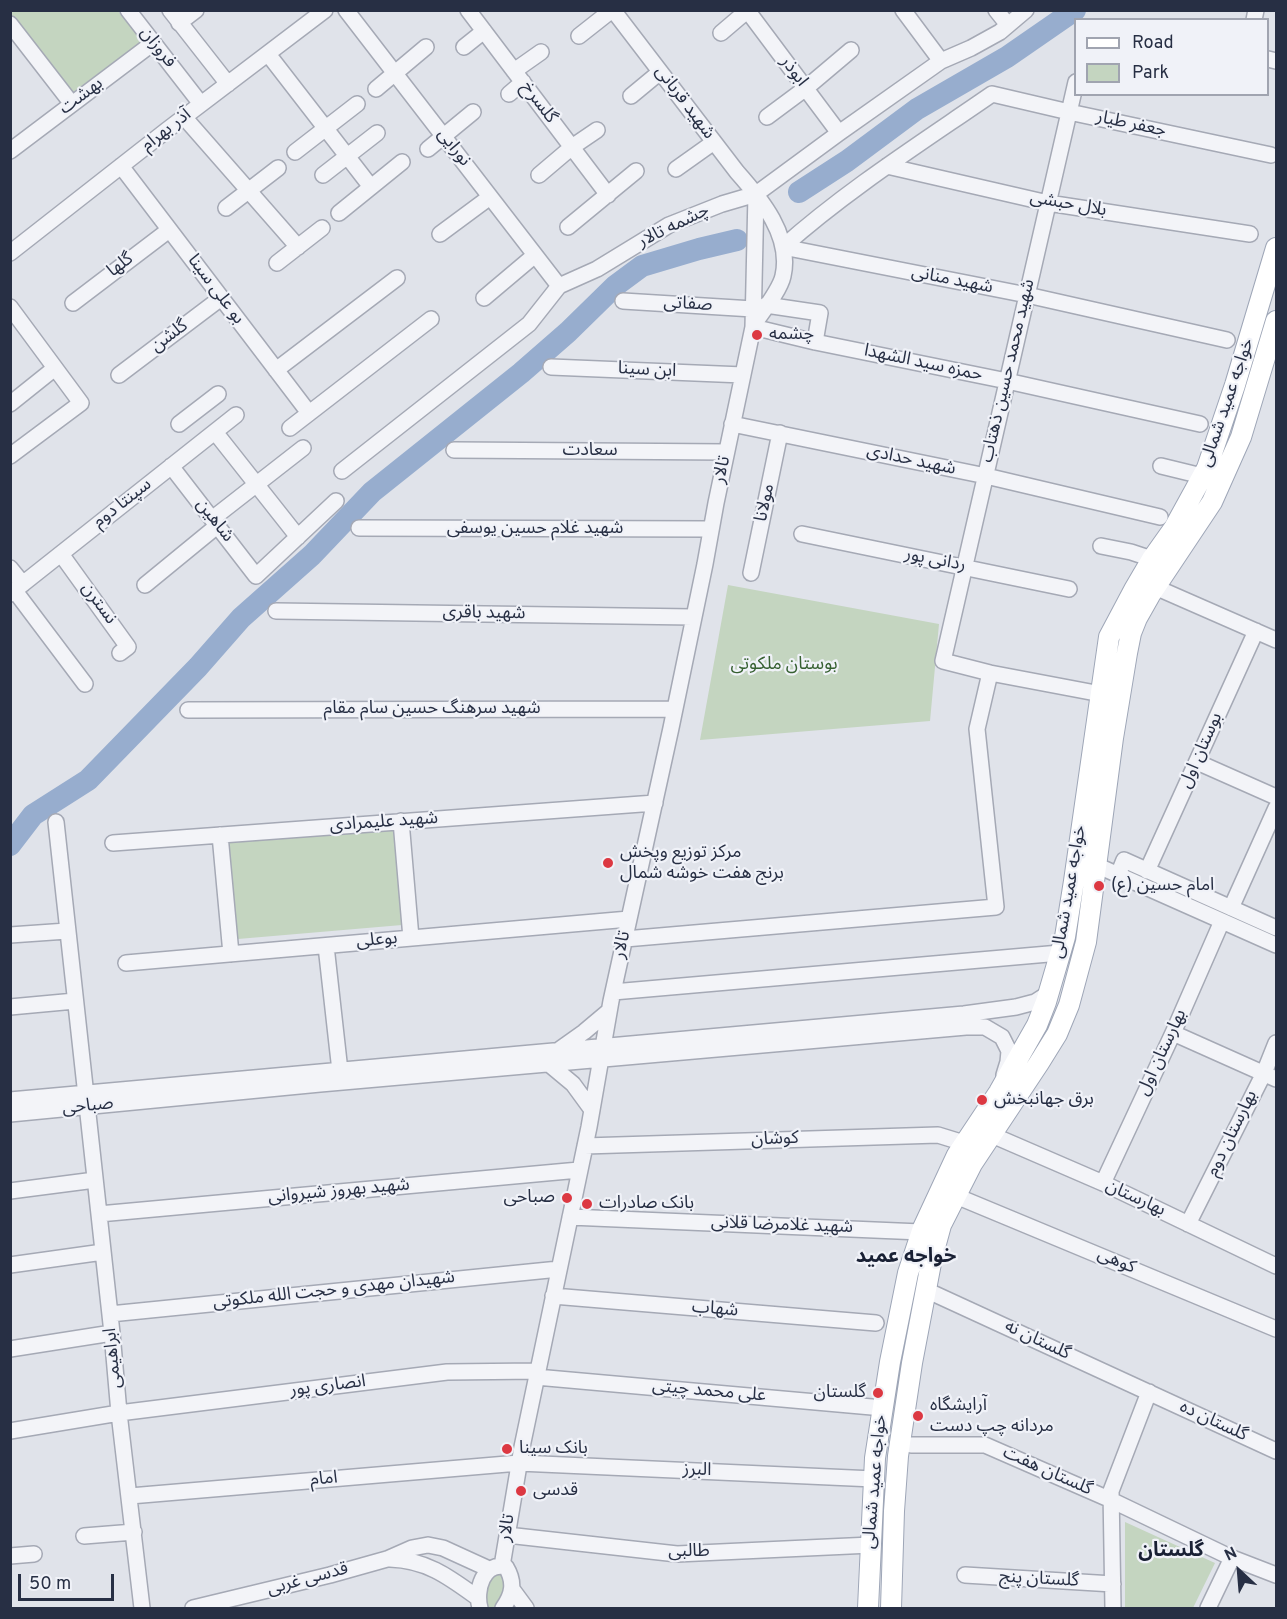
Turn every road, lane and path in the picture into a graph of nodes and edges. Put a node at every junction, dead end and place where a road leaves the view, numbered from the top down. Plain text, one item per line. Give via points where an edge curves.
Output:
1 (128, 10) edge
2 (170, 10) edge
3 (195, 10) edge
4 (325, 10) edge
5 (346, 10) edge
6 (468, 10) edge
7 (612, 10) edge
8 (903, 10) edge
9 (996, 10) edge
10 (1026, 10) edge
11 (747, 11) edge
12 (179, 23) junction
13 (10, 24) edge
14 (1008, 25) junction
15 (484, 31) junction
16 (721, 33) dead end
17 (579, 36) dead end
18 (153, 43) junction
19 (426, 47) dead end
20 (464, 47) dead end
21 (851, 50) dead end
22 (541, 52) dead end
23 (268, 54) junction
24 (941, 61) junction
25 (212, 64) junction
26 (660, 72) junction
27 (394, 73) junction
28 (518, 77) junction
29 (228, 84) junction
30 (186, 85) junction
31 (806, 88) junction
32 (376, 89) dead end
33 (1074, 91) edge
34 (509, 94) dead end
35 (631, 96) dead end
36 (72, 104) junction
37 (201, 104) junction
38 (357, 104) dead end
39 (473, 112) dead end
40 (1069, 112) junction
41 (184, 117) junction
42 (767, 117) dead end
43 (326, 128) junction
44 (597, 130) dead end
45 (378, 133) dead end
46 (839, 133) junction
47 (444, 137) junction
48 (714, 142) junction
49 (572, 147) junction
50 (428, 149) dead end
51 (10, 151) edge
52 (295, 153) dead end
53 (1271, 155) dead end
54 (348, 156) junction
55 (402, 162) dead end
56 (121, 166) junction
57 (887, 166) junction
58 (278, 168) dead end
59 (676, 169) dead end
60 (636, 171) dead end
61 (323, 175) dead end
62 (539, 175) dead end
63 (371, 187) junction
64 (249, 190) junction
65 (756, 194) junction
66 (608, 195) junction
67 (490, 197) junction
68 (1048, 203) junction
69 (226, 208) dead end
70 (339, 213) dead end
71 (568, 227) dead end
72 (322, 228) dead end
73 (169, 230) junction
74 (440, 234) dead end
75 (1250, 234) dead end
76 (298, 246) junction
77 (1276, 248) edge
78 (10, 253) edge
79 (783, 253) junction
80 (535, 255) junction
81 (277, 263) dead end
82 (755, 269) junction
83 (397, 278) dead end
84 (559, 286) junction
85 (1027, 295) junction
86 (221, 298) junction
87 (484, 298) dead end
88 (624, 301) dead end
89 (73, 303) dead end
90 (10, 307) edge
91 (760, 307) junction
92 (431, 319) dead end
93 (1276, 321) edge
94 (753, 327) junction
95 (1227, 340) dead end
96 (815, 342) junction
97 (551, 367) dead end
98 (55, 368) junction
99 (276, 370) junction
100 (119, 375) dead end
101 (743, 375) junction
102 (1007, 381) junction
103 (218, 394) dead end
104 (10, 404) edge
105 (202, 406) junction
106 (309, 413) junction
107 (236, 415) dead end
108 (179, 423) dead end
109 (732, 424) junction
110 (1200, 424) dead end
111 (290, 428) dead end
112 (217, 430) junction
113 (780, 434) junction
114 (303, 448) dead end
115 (454, 450) dead end
116 (726, 452) junction
117 (10, 456) edge
118 (171, 466) junction
119 (1161, 466) dead end
120 (342, 471) dead end
121 (986, 476) junction
122 (1202, 476) junction
123 (256, 485) junction
124 (336, 501) dead end
125 (1160, 517) dead end
126 (215, 523) junction
127 (359, 528) dead end
128 (710, 529) junction
129 (802, 534) dead end
130 (298, 537) junction
131 (1101, 546) dead end
132 (62, 554) junction
133 (1152, 559) junction
134 (965, 567) junction
135 (10, 568) edge
136 (751, 573) dead end
137 (1148, 583) junction
138 (145, 585) dead end
139 (1069, 589) dead end
140 (16, 590) edge
141 (276, 611) dead end
142 (693, 617) junction
143 (1256, 631) junction
144 (1276, 640) edge
145 (120, 652) dead end
146 (990, 673) junction
147 (85, 684) dead end
148 (1101, 694) junction
149 (675, 709) junction
150 (188, 710) dead end
151 (1197, 762) junction
152 (1276, 797) edge
153 (655, 803) junction
154 (1276, 808) edge
155 (401, 821) junction
156 (56, 822) dead end
157 (220, 835) junction
158 (114, 843) dead end
159 (1096, 865) junction
160 (1147, 871) junction
161 (1118, 874) junction
162 (1231, 908) junction
163 (628, 919) junction
164 (1222, 921) junction
165 (1276, 928) edge
166 (67, 931) junction
167 (10, 935) edge
168 (411, 938) junction
169 (625, 939) junction
170 (1276, 945) edge
171 (326, 946) junction
172 (1060, 953) junction
173 (231, 954) junction
174 (126, 963) dead end
175 (613, 992) junction
176 (1049, 993) junction
177 (75, 1001) junction
178 (10, 1007) edge
179 (609, 1011) junction
180 (921, 1024) junction
181 (1173, 1033) junction
182 (1276, 1043) edge
183 (557, 1051) junction
184 (602, 1053) junction
185 (549, 1064) junction
186 (340, 1071) junction
187 (1270, 1076) edge
188 (999, 1092) junction
189 (10, 1100) edge
190 (86, 1100) junction
191 (591, 1110) junction
192 (10, 1114) edge
193 (992, 1135) junction
194 (964, 1143) junction
195 (585, 1146) junction
196 (579, 1170) junction
197 (95, 1180) junction
198 (1103, 1183) junction
199 (10, 1191) edge
200 (956, 1196) junction
201 (99, 1214) junction
202 (570, 1217) junction
203 (1188, 1224) junction
204 (921, 1232) junction
205 (103, 1252) junction
206 (1275, 1262) edge
207 (10, 1265) edge
208 (559, 1269) junction
209 (908, 1273) junction
210 (927, 1285) junction
211 (554, 1296) junction
212 (110, 1314) junction
213 (876, 1323) dead end
214 (1276, 1329) edge
215 (112, 1333) junction
216 (10, 1349) edge
217 (537, 1374) junction
218 (1149, 1392) junction
219 (883, 1408) junction
220 (119, 1413) junction
221 (10, 1431) edge
222 (910, 1446) dead end
223 (1276, 1451) edge
224 (519, 1463) junction
225 (874, 1479) junction
226 (130, 1496) junction
227 (1111, 1500) junction
228 (134, 1533) junction
229 (507, 1535) junction
230 (84, 1536) dead end
231 (871, 1545) junction
232 (34, 1554) dead end
233 (10, 1556) edge
234 (1232, 1558) junction
235 (387, 1559) junction
236 (496, 1568) junction
237 (965, 1575) dead end
238 (1276, 1575) edge
239 (1113, 1584) junction
240 (512, 1589) junction
241 (479, 1603) edge
242 (142, 1608) edge
243 (193, 1608) edge
244 (503, 1608) edge
245 (526, 1608) edge
246 (868, 1608) edge
247 (891, 1608) edge
248 (1113, 1608) edge
249 (1208, 1608) edge

1 - 18 street, فروزان
2 - 12 street, فروزان
3 - 12 street
4 - 23 street, آذر بهرام
5 - 27 street, نورایی
6 - 15 street, گلسرخ
7 - 17 street
7 - 26 street, شهید قربانی
8 - 24 street
9 - 14 street
10 - 14 street, چشمه تالار
11 - 16 street
11 - 31 street, ابوذر
12 - 25 street, فروزان
13 - 36 street
14 - 24 street, چشمه تالار
15 - 20 street
15 - 28 street, گلسرخ
18 - 30 street, فروزان
18 - 36 street, بهشت
19 - 27 street
21 - 31 street
22 - 28 street
23 - 29 street, آذر بهرام
23 - 43 street
24 - 46 street, چشمه تالار
25 - 29 street, فروزان
25 - 30 street via 215,74 211,84 196,90
26 - 35 street
26 - 48 street, شهید قربانی
27 - 32 street
27 - 47 street, نورایی
28 - 34 street
28 - 49 street, گلسرخ
29 - 37 street, آذر بهرام
30 - 37 street, فروزان
31 - 42 street
31 - 46 street, ابوذر
33 - 40 street, شهید محمد حسین ذهتاب
36 - 51 street, بهشت
37 - 41 street, آذر بهرام
38 - 43 street
39 - 47 street
40 - 53 street, جعفر طیار
40 - 57 street, جعفر طیار via 992,94
40 - 68 street, شهید محمد حسین ذهتاب
41 - 56 street, آذر بهرام
41 - 64 street
43 - 52 street
43 - 54 street
44 - 49 street
45 - 54 street
46 - 65 street, چشمه تالار
47 - 50 street
47 - 67 street, نورایی
48 - 59 street
48 - 65 street, شهید قربانی
49 - 62 street
49 - 66 street, گلسرخ
54 - 61 street
54 - 63 street
55 - 63 street
56 - 73 street, بو علی سینا
56 - 78 street, آذر بهرام
57 - 68 street, بلال حبشی
57 - 79 street via 810,223
58 - 64 street
60 - 66 street
63 - 70 street
64 - 69 street
64 - 76 street
65 - 79 street via 770,215
65 - 82 street, تالار
65 - 84 street, چشمه تالار via 669,225 597,269
66 - 71 street
67 - 74 street
67 - 80 street, نورایی
68 - 75 street, بلال حبشی
68 - 85 street, شهید محمد حسین ذهتاب
72 - 76 street
73 - 86 street, بو علی سینا
73 - 89 street, گلها
76 - 81 street
77 - 122 main road, خواجه عمید شمالی via 1225,418
79 - 82 street via 766,255
79 - 85 street, شهید منانی
79 - 91 street, تالار via 783,277 777,290
80 - 84 street, نورایی
80 - 87 street
82 - 91 street, تالار
83 - 99 street
84 - 120 street, چشمه تالار via 530,324
85 - 95 street, شهید منانی
85 - 102 street, شهید محمد حسین ذهتاب
86 - 99 street, بو علی سینا
86 - 100 street, گلشن
88 - 91 street, صفاتی
90 - 98 street
91 - 94 street, تالار
91 - 96 street, صفاتی via 820,313
92 - 106 street
93 - 137 main road, خواجه عمید شمالی via 1241,437 1212,502
94 - 96 street, حمزه سید الشهدا
94 - 101 street, تالار
96 - 102 street, حمزه سید الشهدا
97 - 101 street, ابن سینا
98 - 104 street
98 - 117 street via 81,403
99 - 106 street, بو علی سینا
101 - 109 street, تالار
102 - 110 street, حمزه سید الشهدا
102 - 121 street, شهید محمد حسین ذهتاب
103 - 105 street
105 - 108 street
105 - 112 street
106 - 111 street
107 - 112 street, سپنتا دوم
109 - 113 street, شهید حدادی
109 - 116 street, تالار
112 - 118 street, سپنتا دوم
112 - 123 street
113 - 121 street, شهید حدادی
113 - 136 street, مولانا
114 - 123 street
115 - 116 street, سعادت
116 - 128 street, تالار
118 - 126 street, شاهین
118 - 132 street, سپنتا دوم
119 - 122 street
121 - 125 street, شهید حدادی
121 - 134 street, شهید محمد حسین ذهتاب
122 - 133 main road, خواجه عمید شمالی
123 - 126 street
123 - 130 street
124 - 130 street
126 - 130 street, شاهین via 256,576
126 - 138 street
127 - 128 street, شهید غلام حسین یوسفی
128 - 142 street, تالار
129 - 134 street, ردانی پور
131 - 133 street
132 - 140 street, سپنتا دوم
132 - 145 street, نسترن via 128,646
133 - 137 main road, خواجه عمید شمالی
134 - 139 street, ردانی پور
134 - 146 street, شهید محمد حسین ذهتاب via 944,661
135 - 140 street
137 - 143 street
137 - 148 main road, خواجه عمید شمالی via 1122,610 1109,637
137 - 159 main road, خواجه عمید شمالی via 1126,653
140 - 147 street
141 - 142 street, شهید باقری
142 - 149 street, تالار
143 - 144 street
143 - 151 street, بوستان اول
146 - 148 street
146 - 169 street via 977,729 996,907
148 - 172 main road, خواجه عمید شمالی
149 - 150 street, شهید سرهنگ حسین سام مقام
149 - 153 street, تالار
151 - 152 street
151 - 160 street, بوستان اول
153 - 155 street, شهید علیمرادی
153 - 163 street, تالار
154 - 162 street
155 - 157 street, شهید علیمرادی
155 - 168 street
156 - 166 street, ابراهیمی
157 - 158 street, شهید علیمرادی
157 - 173 street
159 - 161 street
159 - 193 main road, خواجه عمید شمالی via 1086,942 1069,1005 1045,1054
160 - 161 street via 1124,861
160 - 162 street
161 - 164 street
162 - 165 street
163 - 168 street, بوعلی
163 - 169 street, تالار
164 - 170 street
164 - 181 street, بهارستان اول
166 - 167 street
166 - 177 street, ابراهیمی
168 - 171 street, بوعلی
169 - 175 street, تالار
171 - 173 street, بوعلی
171 - 186 street
172 - 175 street
172 - 176 main road, خواجه عمید شمالی
173 - 174 street, بوعلی
175 - 179 street, تالار
176 - 180 street, صباحی via 1016,1007
176 - 188 main road, خواجه عمید شمالی via 1037,1025
177 - 178 street
177 - 190 street, ابراهیمی
179 - 183 street
179 - 184 street, تالار
180 - 184 street, صباحی
180 - 188 street, صباحی via 986,1028 1002,1037 1009,1051
181 - 187 street
181 - 198 street, بهارستان اول
182 - 187 street, بهارستان دوم
183 - 184 street, صباحی
183 - 186 street, صباحی
184 - 185 street, صباحی
184 - 191 street, تالار
185 - 190 street, صباحی
185 - 191 street via 573,1084
186 - 190 street, صباحی
187 - 203 street, بهارستان دوم
188 - 194 main road, خواجه عمید شمالی
189 - 190 street, صباحی
190 - 192 street, صباحی
190 - 197 street, ابراهیمی
191 - 195 street, تالار
193 - 198 street, بهارستان
193 - 200 main road, خواجه عمید شمالی
194 - 195 street, کوشان via 938,1135
194 - 204 main road, خواجه عمید شمالی
195 - 196 street, تالار
196 - 201 street, شهید بهروز شیروانی
196 - 202 street, تالار
197 - 199 street
197 - 201 street, ابراهیمی
198 - 203 street, بهارستان
200 - 210 main road, خواجه عمید شمالی via 941,1225
200 - 214 street, کوهی
201 - 205 street, ابراهیمی
202 - 204 street, شهید غلامرضا قلانی
202 - 208 street, تالار
203 - 206 street, بهارستان
204 - 209 main road, خواجه عمید شمالی
205 - 207 street
205 - 212 street, ابراهیمی
208 - 211 street, تالار
208 - 212 street, شهیدان مهدی و حجت الله ملکوتی
209 - 210 main road
209 - 219 main road, خواجه عمید شمالی
210 - 218 street, گلستان نه
210 - 247 main road, خواجه عمید شمالی via 898,1456
211 - 213 street, شهاب
211 - 217 street, تالار
212 - 215 street, ابراهیمی
215 - 216 street
215 - 220 street, ابراهیمی
217 - 219 street, علی محمد چیتی
217 - 220 street, انصاری پور via 447,1372
217 - 224 street, تالار
218 - 223 street, گلستان ده
218 - 227 street
219 - 225 main road, خواجه عمید شمالی
220 - 221 street, انصاری پور
220 - 226 street, ابراهیمی
222 - 227 street, گلستان هفت via 985,1445
224 - 225 street, البرز
224 - 226 street, امام
224 - 229 street, تالار
225 - 231 main road, خواجه عمید شمالی
226 - 228 street, ابراهیمی
227 - 234 street, گلستان هفت
227 - 239 street
228 - 230 street
228 - 242 street, ابراهیمی
229 - 231 street, طالبی via 677,1554
229 - 236 street, تالار
231 - 246 main road, خواجه عمید شمالی
232 - 233 street
234 - 238 street, گلستان هفت
234 - 249 street
235 - 236 street, قدسی غربی via 428,1545
235 - 241 street, قدسی غربی via 408,1560 431,1568 456,1582
235 - 243 street, قدسی غربی
236 - 240 street via 506,1567
236 - 241 street, تالار via 482,1580
237 - 239 street, گلستان پنج
239 - 248 street
240 - 244 street
240 - 245 street

